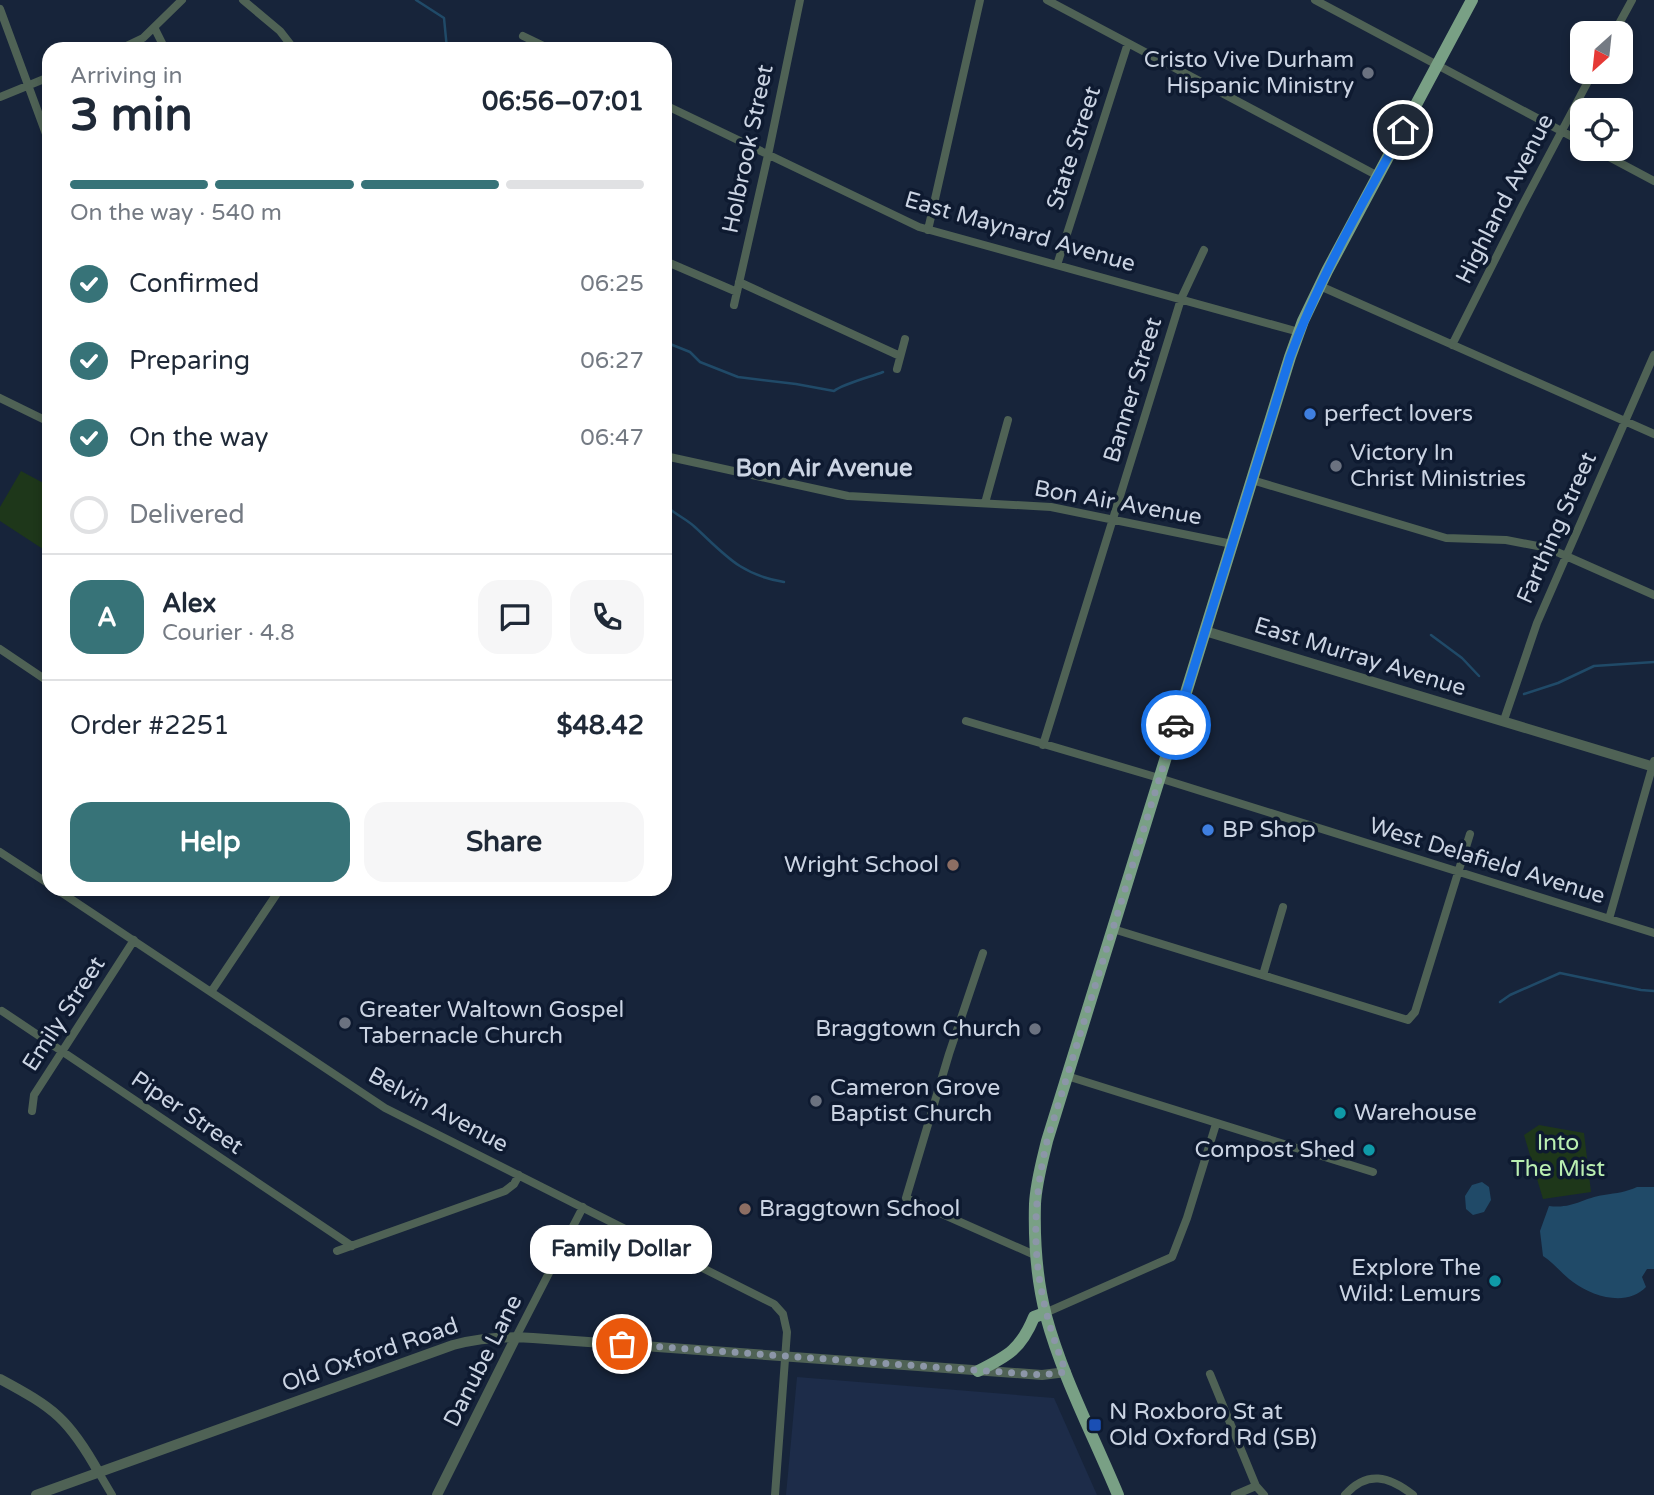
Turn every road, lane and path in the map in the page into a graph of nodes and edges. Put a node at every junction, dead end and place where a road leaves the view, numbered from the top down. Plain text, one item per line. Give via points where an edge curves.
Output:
1 (182, 0) edge
2 (243, 0) edge
3 (800, 0) edge
4 (980, 0) edge
5 (1047, 0) edge
6 (1315, 0) edge
7 (1472, 0) edge
8 (1632, 0) edge
9 (1332, 4) edge
10 (0, 9) edge
11 (1621, 21) edge
12 (155, 29) junction
13 (523, 36) dead end
14 (135, 42) edge
15 (162, 42) edge
16 (289, 42) edge
17 (535, 42) edge
18 (1128, 43) junction
19 (1437, 66) junction
20 (42, 80) edge
21 (1586, 84) edge
22 (28, 85) junction
23 (0, 97) edge
24 (672, 108) edge
25 (42, 123) edge
26 (1561, 131) junction
27 (1570, 136) edge
28 (768, 155) junction
29 (1616, 161) edge
30 (1378, 176) junction
31 (1654, 181) edge
32 (928, 230) junction
33 (1204, 250) dead end
34 (672, 264) edge
35 (1057, 265) junction
36 (740, 282) junction
37 (1320, 286) junction
38 (737, 292) junction
39 (1181, 299) junction
40 (734, 305) dead end
41 (1299, 332) junction
42 (905, 339) dead end
43 (1452, 345) junction
44 (1654, 355) edge
45 (900, 356) junction
46 (897, 369) dead end
47 (0, 398) edge
48 (42, 419) edge
49 (1008, 420) dead end
50 (1625, 421) junction
51 (1654, 434) edge
52 (672, 458) edge
53 (1252, 480) junction
54 (985, 503) junction
55 (1114, 520) junction
56 (1231, 544) junction
57 (1565, 556) junction
58 (1654, 595) edge
59 (1205, 631) junction
60 (0, 649) edge
61 (42, 677) edge
62 (1504, 720) junction
63 (966, 721) dead end
64 (1044, 745) junction
65 (1653, 765) edge
66 (1159, 778) junction
67 (1470, 834) dead end
68 (0, 852) edge
69 (1458, 872) junction
70 (42, 879) edge
71 (68, 896) edge
72 (275, 896) edge
73 (1283, 907) dead end
74 (1609, 919) junction
75 (1113, 929) junction
76 (1654, 933) edge
77 (134, 940) junction
78 (983, 953) dead end
79 (1263, 975) junction
80 (211, 992) junction
81 (2, 1011) dead end
82 (64, 1050) junction
83 (1067, 1076) junction
84 (32, 1111) dead end
85 (1216, 1124) junction
86 (1373, 1172) dead end
87 (519, 1175) junction
88 (583, 1207) junction
89 (352, 1246) junction
90 (337, 1251) dead end
91 (1037, 1256) junction
92 (1045, 1313) junction
93 (516, 1337) junction
94 (786, 1355) junction
95 (978, 1371) junction
96 (1066, 1372) junction
97 (1210, 1374) dead end
98 (0, 1379) edge
99 (99, 1473) junction
100 (1256, 1486) junction
101 (55, 1492) edge
102 (36, 1495) edge
103 (112, 1495) edge
104 (437, 1495) edge
105 (775, 1495) edge
106 (1118, 1495) edge
107 (1235, 1495) edge
108 (1264, 1495) edge
109 (1345, 1495) edge
110 (1413, 1495) edge

1 - 12 street
2 - 16 street
3 - 28 street, Holbrook Street
4 - 32 street
5 - 18 street
6 - 9 street
7 - 19 main road
8 - 11 street
9 - 19 street
10 - 22 street
12 - 14 street
12 - 15 street
13 - 17 street
18 - 30 street
18 - 35 street, State Street
19 - 26 street
19 - 30 main road
20 - 22 street
21 - 26 street, Highland Avenue
22 - 23 street
22 - 25 street
24 - 28 street, East Maynard Avenue
26 - 27 street
26 - 43 street, Highland Avenue
28 - 32 street, East Maynard Avenue
28 - 36 street, Holbrook Street
29 - 31 street
30 - 37 main road
32 - 35 street, East Maynard Avenue
33 - 39 street, Banner Street
34 - 38 street
35 - 39 street, East Maynard Avenue
36 - 38 street, Holbrook Street
36 - 45 street
37 - 41 main road
37 - 43 street
38 - 40 street, Holbrook Street
39 - 41 street, East Maynard Avenue
39 - 55 street, Banner Street
41 - 53 main road
42 - 45 street
43 - 50 street
44 - 50 street, Farthing Street
45 - 46 street
47 - 48 street
49 - 54 street
50 - 51 street
50 - 57 street, Farthing Street
52 - 54 street, Bon Air Avenue via 848,496
53 - 56 main road
53 - 57 street via 1446,538 1506,540
54 - 55 street, Bon Air Avenue via 1051,507
55 - 56 street, Bon Air Avenue
55 - 64 street, Banner Street
56 - 59 main road
57 - 58 street
57 - 62 street, Farthing Street via 1536,623
59 - 62 street, East Murray Avenue
59 - 66 main road
60 - 61 street
62 - 65 street, East Murray Avenue
63 - 64 street, West Delafield Avenue
64 - 66 street, West Delafield Avenue
65 - 74 street
66 - 69 street, West Delafield Avenue
66 - 75 main road
67 - 69 street
68 - 70 street
69 - 74 street, West Delafield Avenue
69 - 79 street via 1415,1012 1408,1020
71 - 77 street, Belvin Avenue
72 - 80 street
73 - 79 street
74 - 76 street, West Delafield Avenue
75 - 79 street
75 - 83 main road
77 - 80 street, Belvin Avenue
77 - 82 street, Emily Street
78 - 91 street via 906,1198
80 - 87 street, Belvin Avenue via 385,1108
81 - 82 street, Piper Street
82 - 84 street, Emily Street via 34,1095
82 - 89 street, Piper Street
83 - 85 street
83 - 91 main road via 1038,1177
85 - 86 street
85 - 92 street via 1172,1257
87 - 88 street, Belvin Avenue
87 - 89 street via 505,1191
88 - 93 street, Danube Lane
88 - 94 street, Belvin Avenue via 774,1304 786,1321
89 - 90 street
91 - 92 main road
92 - 95 main road via 1034,1317 1014,1351
92 - 96 main road
93 - 94 street, Old Oxford Road
93 - 99 street, Old Oxford Road via 453,1345
93 - 104 street, Danube Lane
94 - 95 street, Old Oxford Road
94 - 105 street, Belvin Avenue
95 - 96 street, Old Oxford Road via 1048,1376
96 - 106 main road
97 - 100 street
98 - 99 street via 66,1422
99 - 101 street, Old Oxford Road
99 - 103 street
100 - 107 street
100 - 108 street
101 - 102 street, Old Oxford Road
109 - 110 street via 1366,1478 1379,1478

